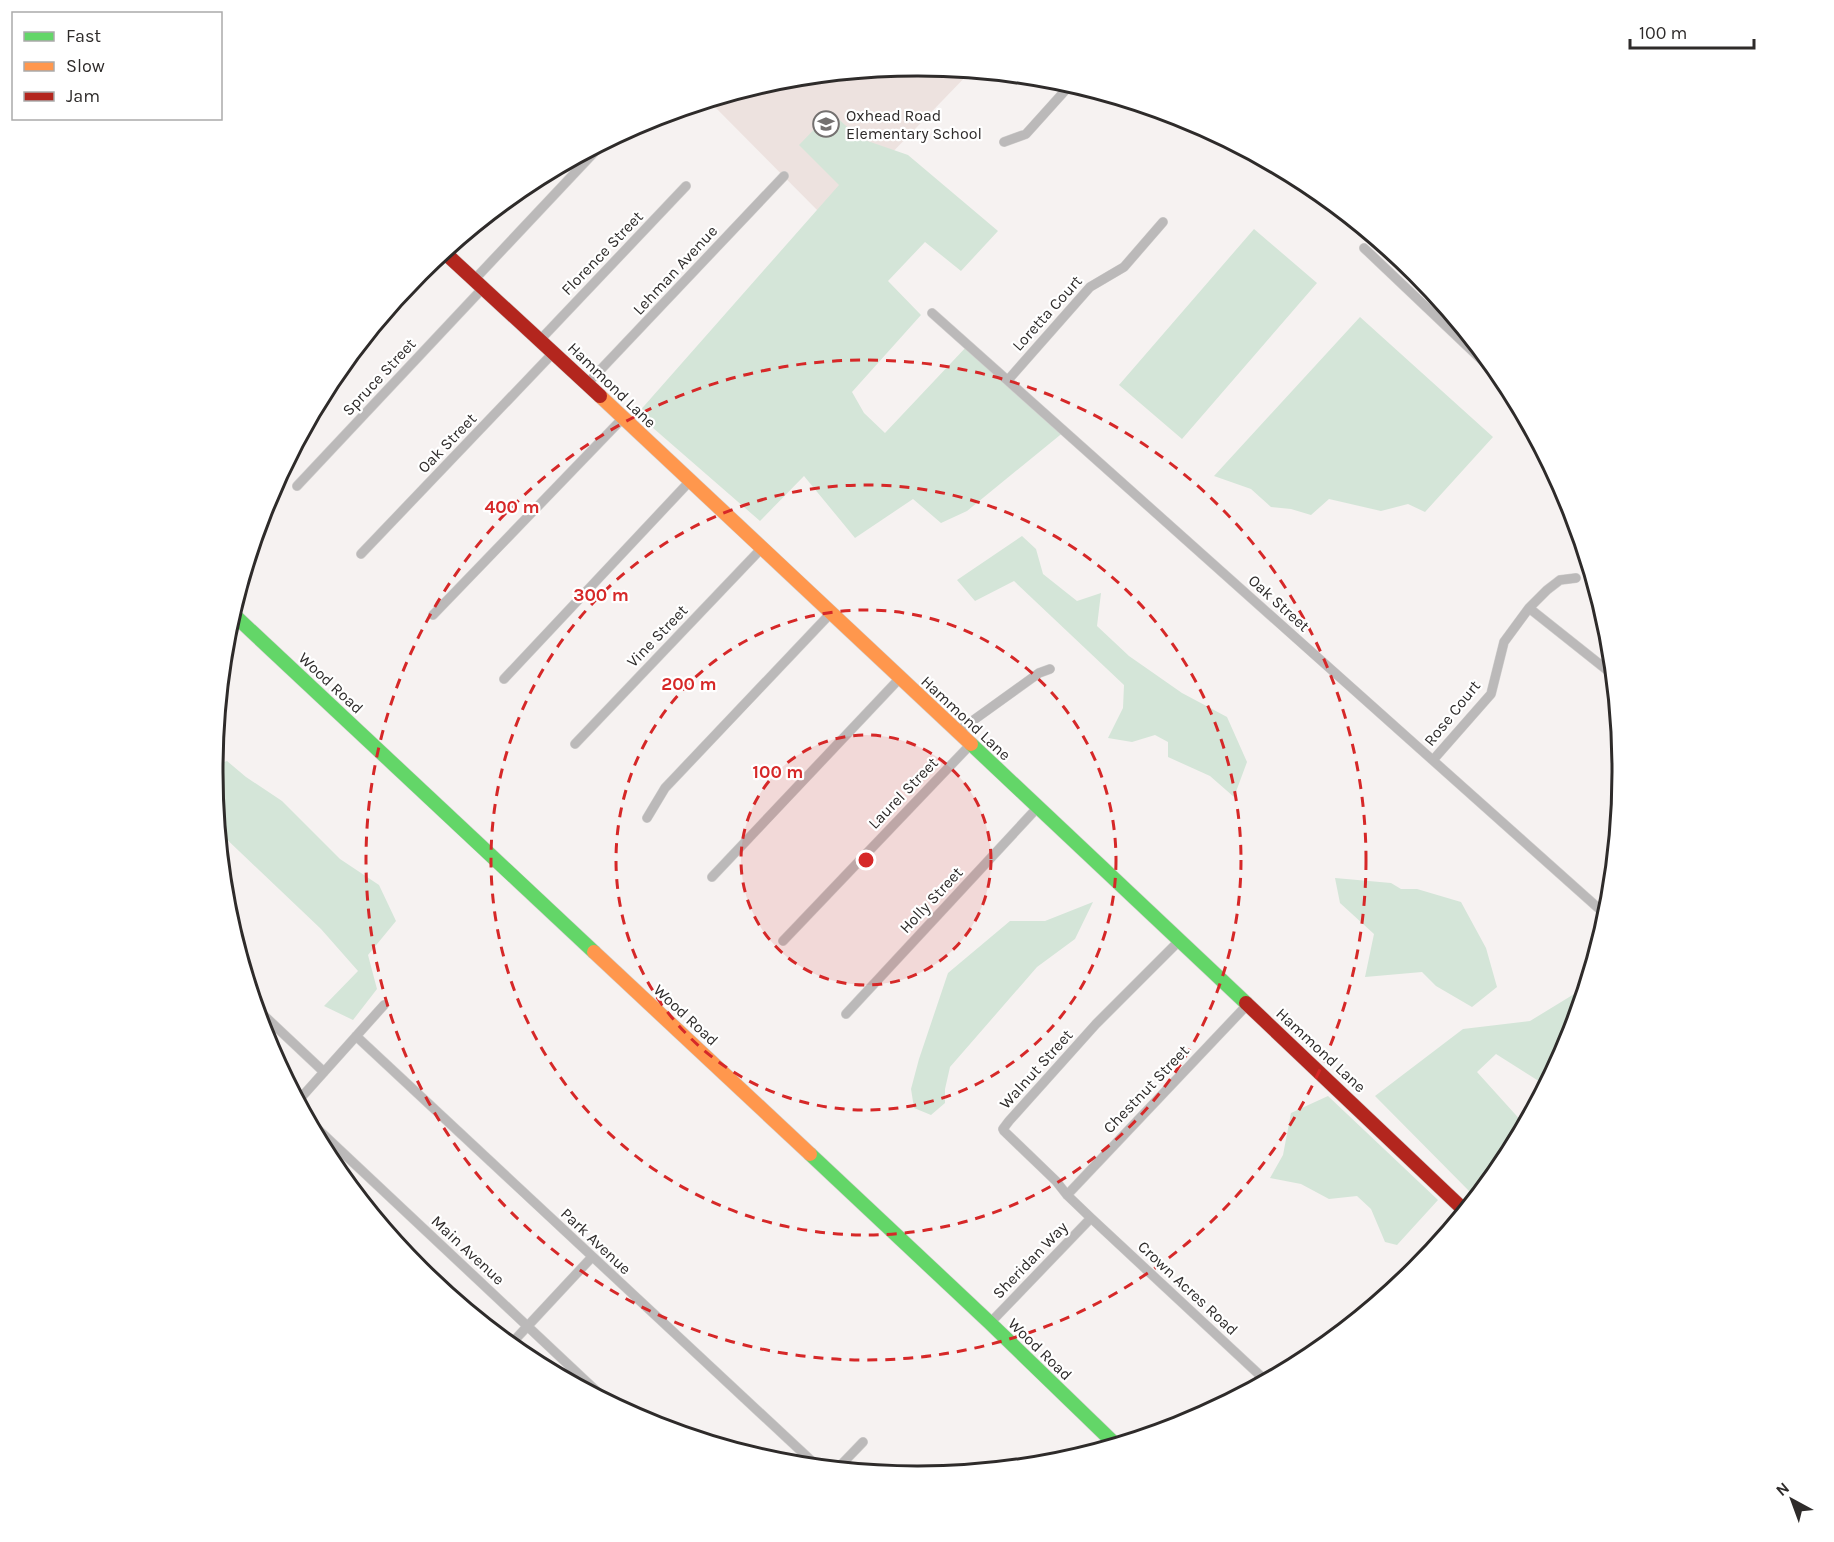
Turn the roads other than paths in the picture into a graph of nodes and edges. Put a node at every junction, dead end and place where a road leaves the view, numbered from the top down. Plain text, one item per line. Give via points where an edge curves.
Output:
1 (1063, 93) edge
2 (1004, 142) dead end
3 (587, 160) edge
4 (784, 176) dead end
5 (686, 186) dead end
6 (1163, 222) dead end
7 (1364, 248) dead end
8 (450, 258) edge
9 (478, 284) junction
10 (932, 313) dead end
11 (540, 340) junction
12 (1463, 342) edge
13 (554, 352) junction
14 (1008, 380) junction
15 (587, 384) junction
16 (623, 418) junction
17 (690, 482) junction
18 (297, 486) dead end
19 (761, 549) junction
20 (361, 554) dead end
21 (1576, 578) dead end
22 (1528, 608) junction
23 (830, 614) junction
24 (433, 615) dead end
25 (240, 620) edge
26 (1604, 668) edge
27 (1050, 669) dead end
28 (900, 678) junction
29 (504, 679) dead end
30 (957, 732) junction
31 (575, 744) dead end
32 (970, 744) junction
33 (1433, 760) junction
34 (1038, 807) junction
35 (647, 818) dead end
36 (712, 877) dead end
37 (1598, 908) edge
38 (1180, 940) junction
39 (783, 941) dead end
40 (1248, 1004) junction
41 (384, 1005) dead end
42 (846, 1014) dead end
43 (269, 1020) edge
44 (356, 1036) junction
45 (324, 1072) junction
46 (303, 1095) edge
47 (330, 1141) edge
48 (1067, 1195) junction
49 (1459, 1205) edge
50 (1091, 1218) junction
51 (592, 1257) junction
52 (990, 1323) junction
53 (528, 1326) junction
54 (517, 1338) edge
55 (1259, 1375) edge
56 (585, 1380) edge
57 (1108, 1439) edge
58 (863, 1442) dead end
59 (807, 1457) edge
60 (844, 1462) edge

1 - 2 street via 1026,134
3 - 9 street, Spruce Street
4 - 15 street, Lehman Avenue
5 - 11 street, Florence Street
6 - 14 street, Loretta Court via 1124,267 1090,287
7 - 12 street
8 - 9 street, Hammond Lane
9 - 11 street, Hammond Lane
9 - 18 street, Spruce Street
10 - 14 street, Oak Street
11 - 13 street, Hammond Lane
13 - 15 street, Hammond Lane
13 - 20 street, Oak Street
14 - 33 street, Oak Street
15 - 16 street, Hammond Lane
16 - 17 street, Hammond Lane
16 - 24 street
17 - 19 street, Hammond Lane
17 - 29 street
19 - 23 street, Hammond Lane
19 - 31 street, Vine Street
21 - 22 street, Rose Court via 1560,580
22 - 26 street
22 - 33 street, Rose Court via 1504,642 1491,694
23 - 28 street, Hammond Lane
23 - 35 street via 665,788
25 - 52 street, Wood Road
27 - 30 street
28 - 30 street, Hammond Lane
28 - 36 street
30 - 32 street, Hammond Lane
32 - 34 street, Hammond Lane
32 - 39 street, Laurel Street
33 - 37 street, Oak Street
34 - 38 street, Hammond Lane
34 - 42 street, Holly Street
38 - 40 street, Hammond Lane
38 - 48 street, Walnut Street via 1096,1024 1004,1129
40 - 48 street, Chestnut Street
40 - 49 street, Hammond Lane
41 - 44 street
43 - 45 street
44 - 45 street
44 - 51 street, Park Avenue
45 - 46 street
47 - 53 street, Main Avenue
48 - 50 street, Walnut Street
50 - 52 street, Sheridan Way
50 - 55 street, Crown Acres Road
51 - 53 street
51 - 59 street, Park Avenue
52 - 57 street, Wood Road
53 - 54 street
53 - 56 street, Main Avenue
58 - 60 street

